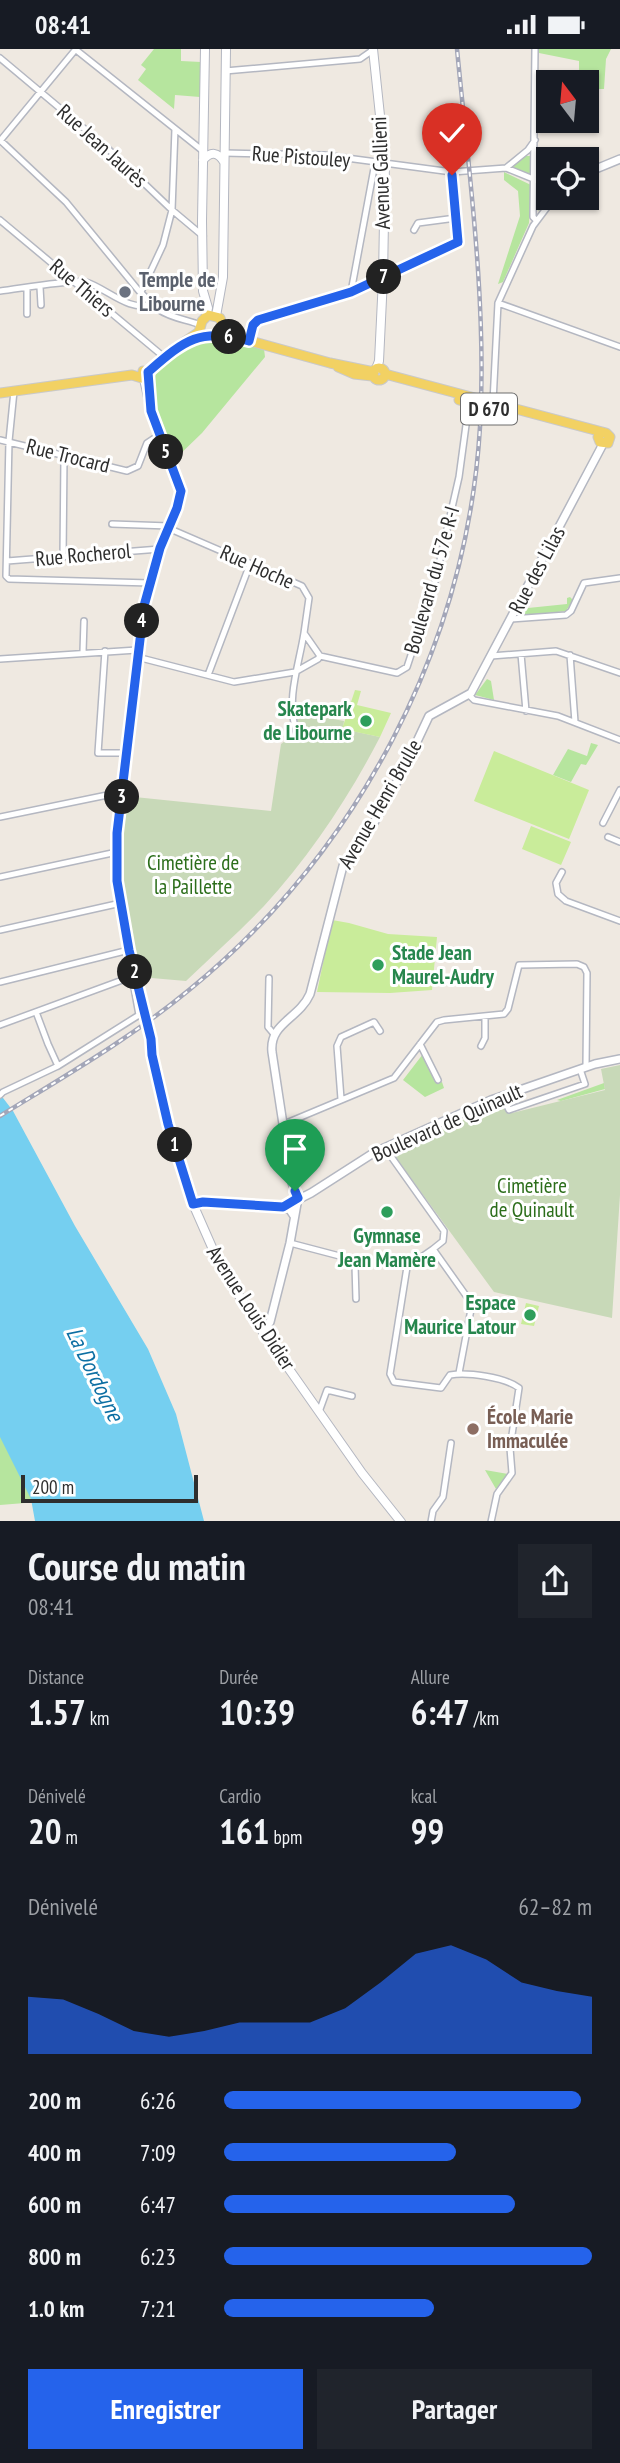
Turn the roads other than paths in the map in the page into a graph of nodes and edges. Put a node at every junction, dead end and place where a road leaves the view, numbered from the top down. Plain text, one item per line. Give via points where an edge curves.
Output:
1 (76, 49) edge
2 (205, 49) edge
3 (226, 49) edge
4 (535, 49) edge
5 (373, 50) edge
6 (0, 58) edge
7 (360, 59) junction
8 (375, 69) junction
9 (225, 71) junction
10 (41, 92) junction
11 (175, 129) junction
12 (225, 139) junction
13 (204, 140) junction
14 (535, 140) junction
15 (0, 141) edge
16 (203, 151) junction
17 (224, 157) junction
18 (620, 159) edge
19 (202, 162) junction
20 (375, 163) junction
21 (385, 163) junction
22 (506, 168) junction
23 (599, 168) edge
24 (452, 172) junction
25 (533, 181) junction
26 (536, 182) edge
27 (536, 183) edge
28 (172, 210) junction
29 (544, 210) edge
30 (456, 218) junction
31 (0, 220) edge
32 (534, 223) junction
33 (414, 229) dead end
34 (203, 236) junction
35 (383, 278) junction
36 (73, 281) junction
37 (88, 283) junction
38 (40, 287) junction
39 (27, 288) junction
40 (1, 290) edge
41 (84, 291) junction
42 (141, 292) junction
43 (351, 292) junction
44 (498, 303) junction
45 (151, 304) junction
46 (41, 305) dead end
47 (27, 314) dead end
48 (208, 326) junction
49 (236, 337) junction
50 (249, 341) junction
51 (620, 347) edge
52 (164, 357) junction
53 (379, 373) junction
54 (145, 375) junction
55 (0, 390) edge
56 (14, 391) junction
57 (493, 402) junction
58 (468, 403) junction
59 (158, 432) junction
60 (606, 439) edge
61 (0, 440) edge
62 (9, 441) junction
63 (64, 457) junction
64 (111, 524) dead end
65 (169, 527) junction
66 (160, 548) junction
67 (64, 557) junction
68 (6, 561) junction
69 (250, 564) junction
70 (620, 578) edge
71 (150, 583) junction
72 (511, 619) junction
73 (84, 621) dead end
74 (304, 632) junction
75 (105, 650) junction
76 (83, 652) junction
77 (137, 653) junction
78 (522, 654) junction
79 (570, 655) junction
80 (320, 656) junction
81 (491, 656) junction
82 (0, 659) edge
83 (295, 672) junction
84 (620, 673) edge
85 (208, 675) junction
86 (469, 695) junction
87 (574, 707) junction
88 (526, 711) junction
89 (565, 719) junction
90 (575, 722) junction
91 (296, 731) dead end
92 (619, 736) edge
93 (126, 753) junction
94 (620, 790) edge
95 (122, 792) junction
96 (0, 817) edge
97 (603, 823) dead end
98 (608, 837) dead end
99 (620, 842) edge
100 (117, 852) junction
101 (562, 872) dead end
102 (0, 877) edge
103 (121, 903) junction
104 (620, 921) edge
105 (0, 930) edge
106 (129, 950) junction
107 (135, 975) junction
108 (269, 978) dead end
109 (0, 982) edge
110 (36, 1012) junction
111 (142, 1015) junction
112 (485, 1017) junction
113 (0, 1025) edge
114 (380, 1031) dead end
115 (273, 1033) junction
116 (420, 1044) junction
117 (481, 1046) dead end
118 (620, 1059) edge
119 (58, 1066) junction
120 (583, 1068) junction
121 (438, 1080) dead end
122 (550, 1080) junction
123 (0, 1095) edge
124 (554, 1095) junction
125 (502, 1096) junction
126 (341, 1100) junction
127 (284, 1124) junction
128 (385, 1148) junction
129 (298, 1198) junction
130 (193, 1204) junction
131 (283, 1207) junction
132 (294, 1216) junction
133 (290, 1243) junction
134 (433, 1249) junction
135 (356, 1299) dead end
136 (263, 1332) junction
137 (459, 1373) junction
138 (352, 1397) dead end
139 (319, 1412) junction
140 (451, 1443) dead end
141 (401, 1521) edge
142 (431, 1521) edge
143 (491, 1521) edge

1 - 10 street
1 - 11 street
2 - 13 main road
3 - 9 main road
4 - 14 street
5 - 7 street
5 - 8 main road, Avenue Gallieni
6 - 10 street, Rue Jean Jaurès
7 - 8 street
7 - 9 street
8 - 21 main road, Avenue Gallieni
9 - 12 main road
10 - 15 street
10 - 28 street, Rue Jean Jaurès
11 - 16 street
11 - 28 street
12 - 13 main road via 214,148
12 - 17 main road
13 - 16 main road
14 - 22 street
14 - 25 street
15 - 42 street via 66,202
16 - 17 main road
16 - 19 main road
17 - 19 main road via 214,153
17 - 20 street, Rue Pistouley via 303,153
17 - 48 main road via 223,277
18 - 23 street
19 - 34 main road
20 - 21 street, Rue Pistouley
20 - 43 street
21 - 24 street, Rue Pistouley
21 - 35 main road, Avenue Gallieni
22 - 24 street, Rue Pistouley
22 - 25 street
24 - 30 street
25 - 26 street
25 - 27 street
25 - 32 street
28 - 34 street, Rue Jean Jaurès
28 - 42 street via 163,245
29 - 32 street
30 - 33 street via 418,223
30 - 35 street via 458,242
31 - 36 street, Rue Thiers
32 - 44 street
34 - 48 main road
35 - 43 street
35 - 53 main road, Avenue Gallieni
36 - 37 street
36 - 38 street
36 - 41 street, Rue Thiers
37 - 41 street
37 - 45 street via 139,307
38 - 39 street
38 - 46 street
39 - 40 street
39 - 47 street
41 - 52 street, Rue Thiers
42 - 45 street
43 - 50 street via 258,320
44 - 51 street
44 - 57 street
45 - 48 street via 176,319
48 - 49 main road, D 670
48 - 49 main road, D 670 via 223,327
48 - 52 main road
49 - 50 main road, D 670
50 - 53 main road, D 670 via 354,374
52 - 54 main road
53 - 57 main road, D 670
53 - 58 main road, D 670
54 - 55 main road
54 - 56 main road
54 - 59 main road, Avenue Louis Didier
55 - 56 main road
56 - 62 street
57 - 60 main road, D 670
58 - 60 main road, D 670
58 - 80 street, Boulevard du 57e R-I via 447,536 407,667 397,673
59 - 63 street, Rue Trocard via 131,471
59 - 65 main road, Avenue Louis Didier via 181,491
60 - 72 street, Rue des Lilas
61 - 62 street, Rue Trocard
62 - 63 street, Rue Trocard
62 - 68 street
63 - 67 street
64 - 65 street
65 - 66 main road, Avenue Louis Didier
65 - 69 street, Rue Hoche
66 - 67 street, Rue Rocherol
66 - 71 main road, Avenue Louis Didier
67 - 68 street, Rue Rocherol
68 - 71 street via 9,579
69 - 74 street, Rue Hoche via 302,586 309,598
69 - 85 street
70 - 72 street via 584,583 566,615
71 - 77 main road, Avenue Louis Didier
72 - 81 street, Rue des Lilas
73 - 76 street
74 - 80 street
74 - 83 street, Rue Hoche
75 - 76 street
75 - 77 street
75 - 93 street via 98,754
76 - 82 street
77 - 85 street
77 - 93 main road, Avenue Louis Didier
78 - 79 street via 556,651
78 - 81 street
78 - 88 street
79 - 84 street
79 - 87 street
80 - 83 street
81 - 86 street, Rue des Lilas
83 - 85 street via 234,682
83 - 91 street, Rue Hoche via 291,714
86 - 88 street
86 - 115 street, Avenue Henri Brulle via 429,716 381,811 344,866 307,1001
87 - 89 street
87 - 90 street
88 - 89 street
89 - 90 street
90 - 92 street
93 - 95 main road, Avenue Louis Didier
94 - 97 street
95 - 96 street
95 - 100 main road, Avenue Louis Didier
98 - 99 street
100 - 102 street
100 - 103 main road, Avenue Louis Didier
101 - 104 street via 556,883 558,894 566,901
103 - 105 street
103 - 106 main road, Avenue Louis Didier
106 - 107 main road, Avenue Louis Didier
106 - 109 street
107 - 110 street
107 - 111 main road, Avenue Louis Didier
108 - 115 street via 268,1027
110 - 113 street
110 - 119 street
111 - 119 street
111 - 130 main road, Avenue Louis Didier
112 - 116 street via 437,1022
112 - 117 street
112 - 120 street via 508,1009 519,965 584,967
114 - 126 street via 374,1022 341,1037 337,1046
115 - 127 street
116 - 121 street
116 - 126 street via 394,1078
118 - 120 street, Boulevard de Quinault
119 - 123 street
120 - 122 street, Boulevard de Quinault
120 - 124 street via 585,1084
122 - 124 street
122 - 125 street, Boulevard de Quinault
124 - 125 street via 509,1110
125 - 128 street, Boulevard de Quinault
126 - 127 street
127 - 129 street
128 - 129 street, Boulevard de Quinault
128 - 134 street via 444,1231 443,1241
129 - 131 street, Boulevard de Quinault
129 - 132 street
130 - 131 street
130 - 136 main road, Avenue Louis Didier via 222,1270
131 - 132 street
132 - 133 street
133 - 135 street via 351,1259
133 - 136 street via 270,1322
134 - 137 street via 472,1304
134 - 137 street via 407,1267 390,1374 394,1382 441,1388 450,1375
136 - 139 main road, Avenue Louis Didier
137 - 143 street via 510,1381 519,1388 510,1448 512,1473 496,1494
138 - 139 street via 327,1390
139 - 141 main road, Avenue Louis Didier
140 - 142 street via 443,1497

